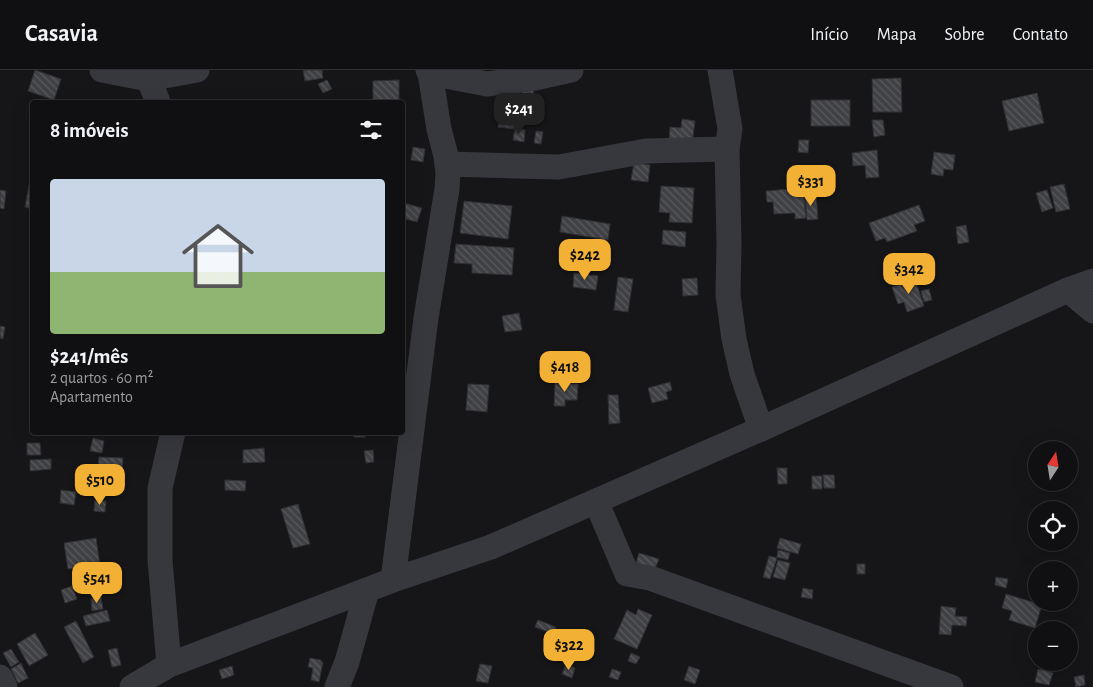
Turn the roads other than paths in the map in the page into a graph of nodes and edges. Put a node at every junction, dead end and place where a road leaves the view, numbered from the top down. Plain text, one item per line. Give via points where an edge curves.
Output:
1 (102, 70) edge
2 (197, 70) edge
3 (570, 70) edge
4 (720, 70) edge
5 (429, 71) edge
6 (146, 74) edge
7 (157, 100) edge
8 (727, 149) junction
9 (447, 164) junction
10 (1093, 281) edge
11 (1068, 290) junction
12 (1093, 311) edge
13 (761, 428) junction
14 (172, 435) edge
15 (596, 501) junction
16 (393, 580) junction
17 (367, 590) junction
18 (168, 665) junction
19 (0, 677) edge
20 (5, 687) edge
21 (132, 687) edge
22 (337, 687) edge
23 (951, 687) edge

1 - 6 street
2 - 6 street
3 - 5 street via 487,84
4 - 8 street via 730,129
5 - 9 street
6 - 7 street
8 - 9 street via 646,151 559,167
8 - 13 street via 728,295 742,374
9 - 16 street via 447,189 426,318
10 - 11 street
11 - 12 street
11 - 13 street
13 - 15 street
14 - 18 street via 160,488 160,560
15 - 16 street via 491,546
15 - 23 street via 627,574 650,578
16 - 17 street
17 - 18 street
17 - 22 street
18 - 21 street
19 - 20 street

